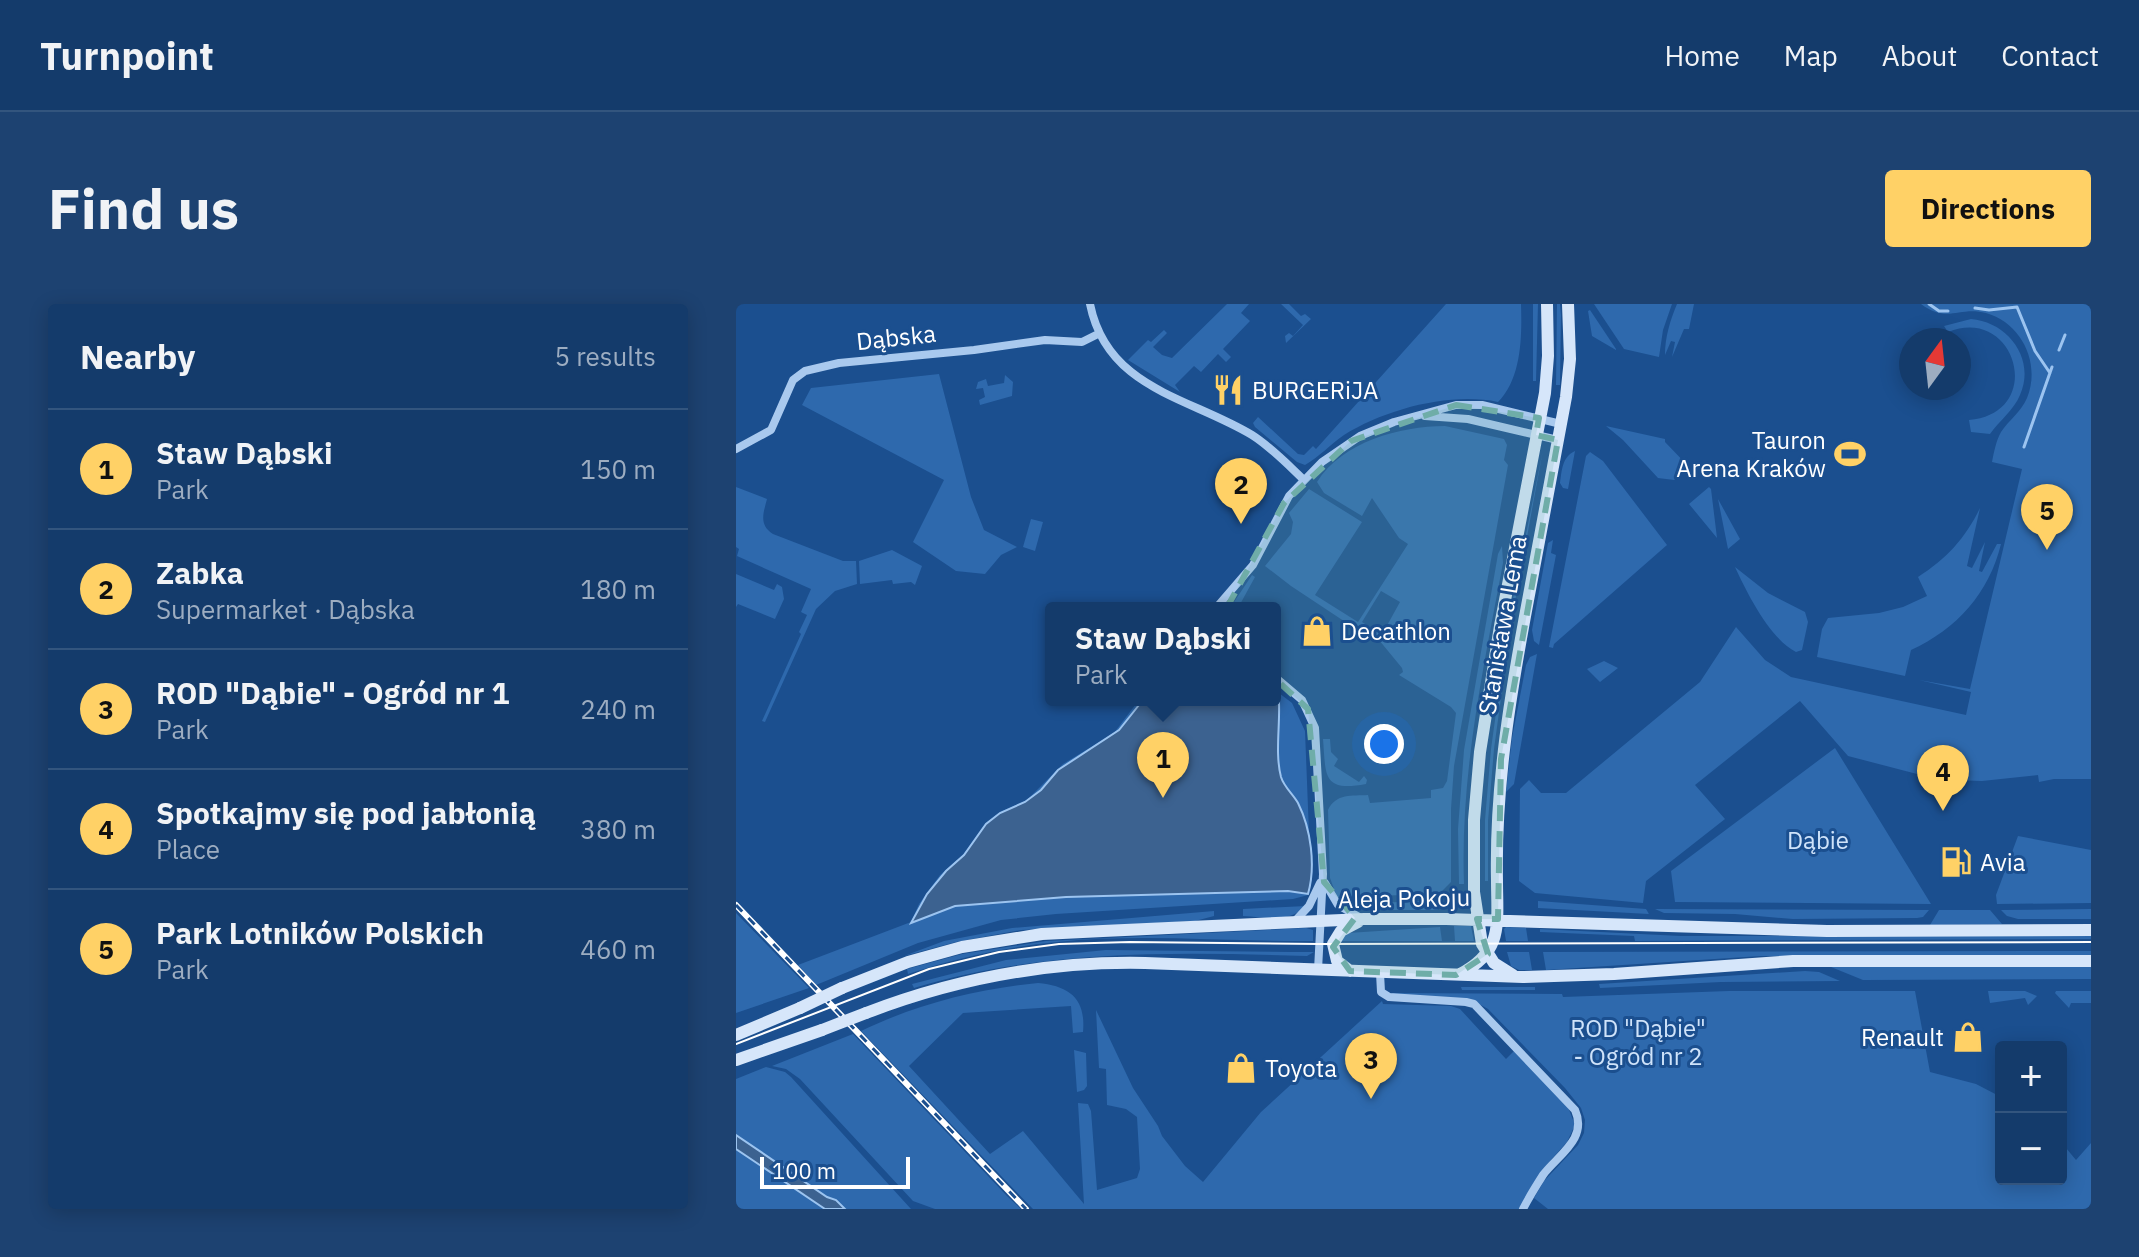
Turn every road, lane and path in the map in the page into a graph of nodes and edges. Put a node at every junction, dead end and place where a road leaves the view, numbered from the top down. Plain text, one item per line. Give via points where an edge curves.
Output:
1 (1090, 304) edge
2 (1547, 304) edge
3 (1568, 304) edge
4 (1098, 334) junction
5 (1416, 416) junction
6 (1539, 418) junction
7 (1561, 424) junction
8 (1536, 434) junction
9 (1558, 440) junction
10 (736, 449) edge
11 (1304, 480) junction
12 (1233, 590) junction
13 (1222, 602) edge
14 (1228, 602) edge
15 (1281, 682) edge
16 (1323, 874) junction
17 (1364, 919) junction
18 (1477, 919) junction
19 (1498, 919) junction
20 (1322, 922) junction
21 (1289, 924) junction
22 (2091, 930) edge
23 (1488, 954) junction
24 (2091, 961) edge
25 (1318, 970) junction
26 (1350, 971) junction
27 (1380, 973) junction
28 (1456, 975) junction
29 (1523, 977) junction
30 (736, 1035) edge
31 (736, 1060) edge
32 (1523, 1209) edge

1 - 4 street
2 - 6 main road, Stanisława Lema via 1547,372
3 - 7 main road, Stanisława Lema via 1569,370
4 - 10 street, Dąbska via 1082,342 1045,340 805,371 793,380 771,430
4 - 11 street via 1140,379 1253,436
5 - 6 street via 1469,404
5 - 8 street via 1468,419
5 - 11 street via 1351,441
6 - 7 street
6 - 8 main road, Stanisława Lema
7 - 9 main road, Stanisława Lema
8 - 9 street
8 - 18 main road, Stanisława Lema via 1480,752 1474,832
9 - 19 main road, Stanisława Lema via 1501,759
11 - 12 street via 1284,503 1259,555
12 - 13 street
12 - 14 street
15 - 16 street via 1299,695 1313,721
16 - 17 street via 1334,900
16 - 20 street
16 - 21 street via 1307,910
17 - 18 main road, Aleja Pokoju
17 - 20 main road, Aleja Pokoju
17 - 26 main road via 1341,931 1333,944 1337,961
18 - 19 main road, Aleja Pokoju
18 - 23 main road, Stanisława Lema
19 - 22 main road, Aleja Pokoju via 1813,930
19 - 23 main road, Stanisława Lema
20 - 21 main road, Aleja Pokoju
20 - 25 street
21 - 30 main road, Aleja Pokoju, bridge via 1015,938 934,954 872,975
23 - 28 main road
23 - 29 main road via 1503,971
24 - 29 main road via 1793,961
25 - 26 main road
25 - 31 main road, bridge via 1125,963 1052,966 925,991
26 - 27 main road
27 - 28 main road
27 - 32 street via 1381,992 1389,997 1474,1004 1575,1110 1575,1139
28 - 29 main road

